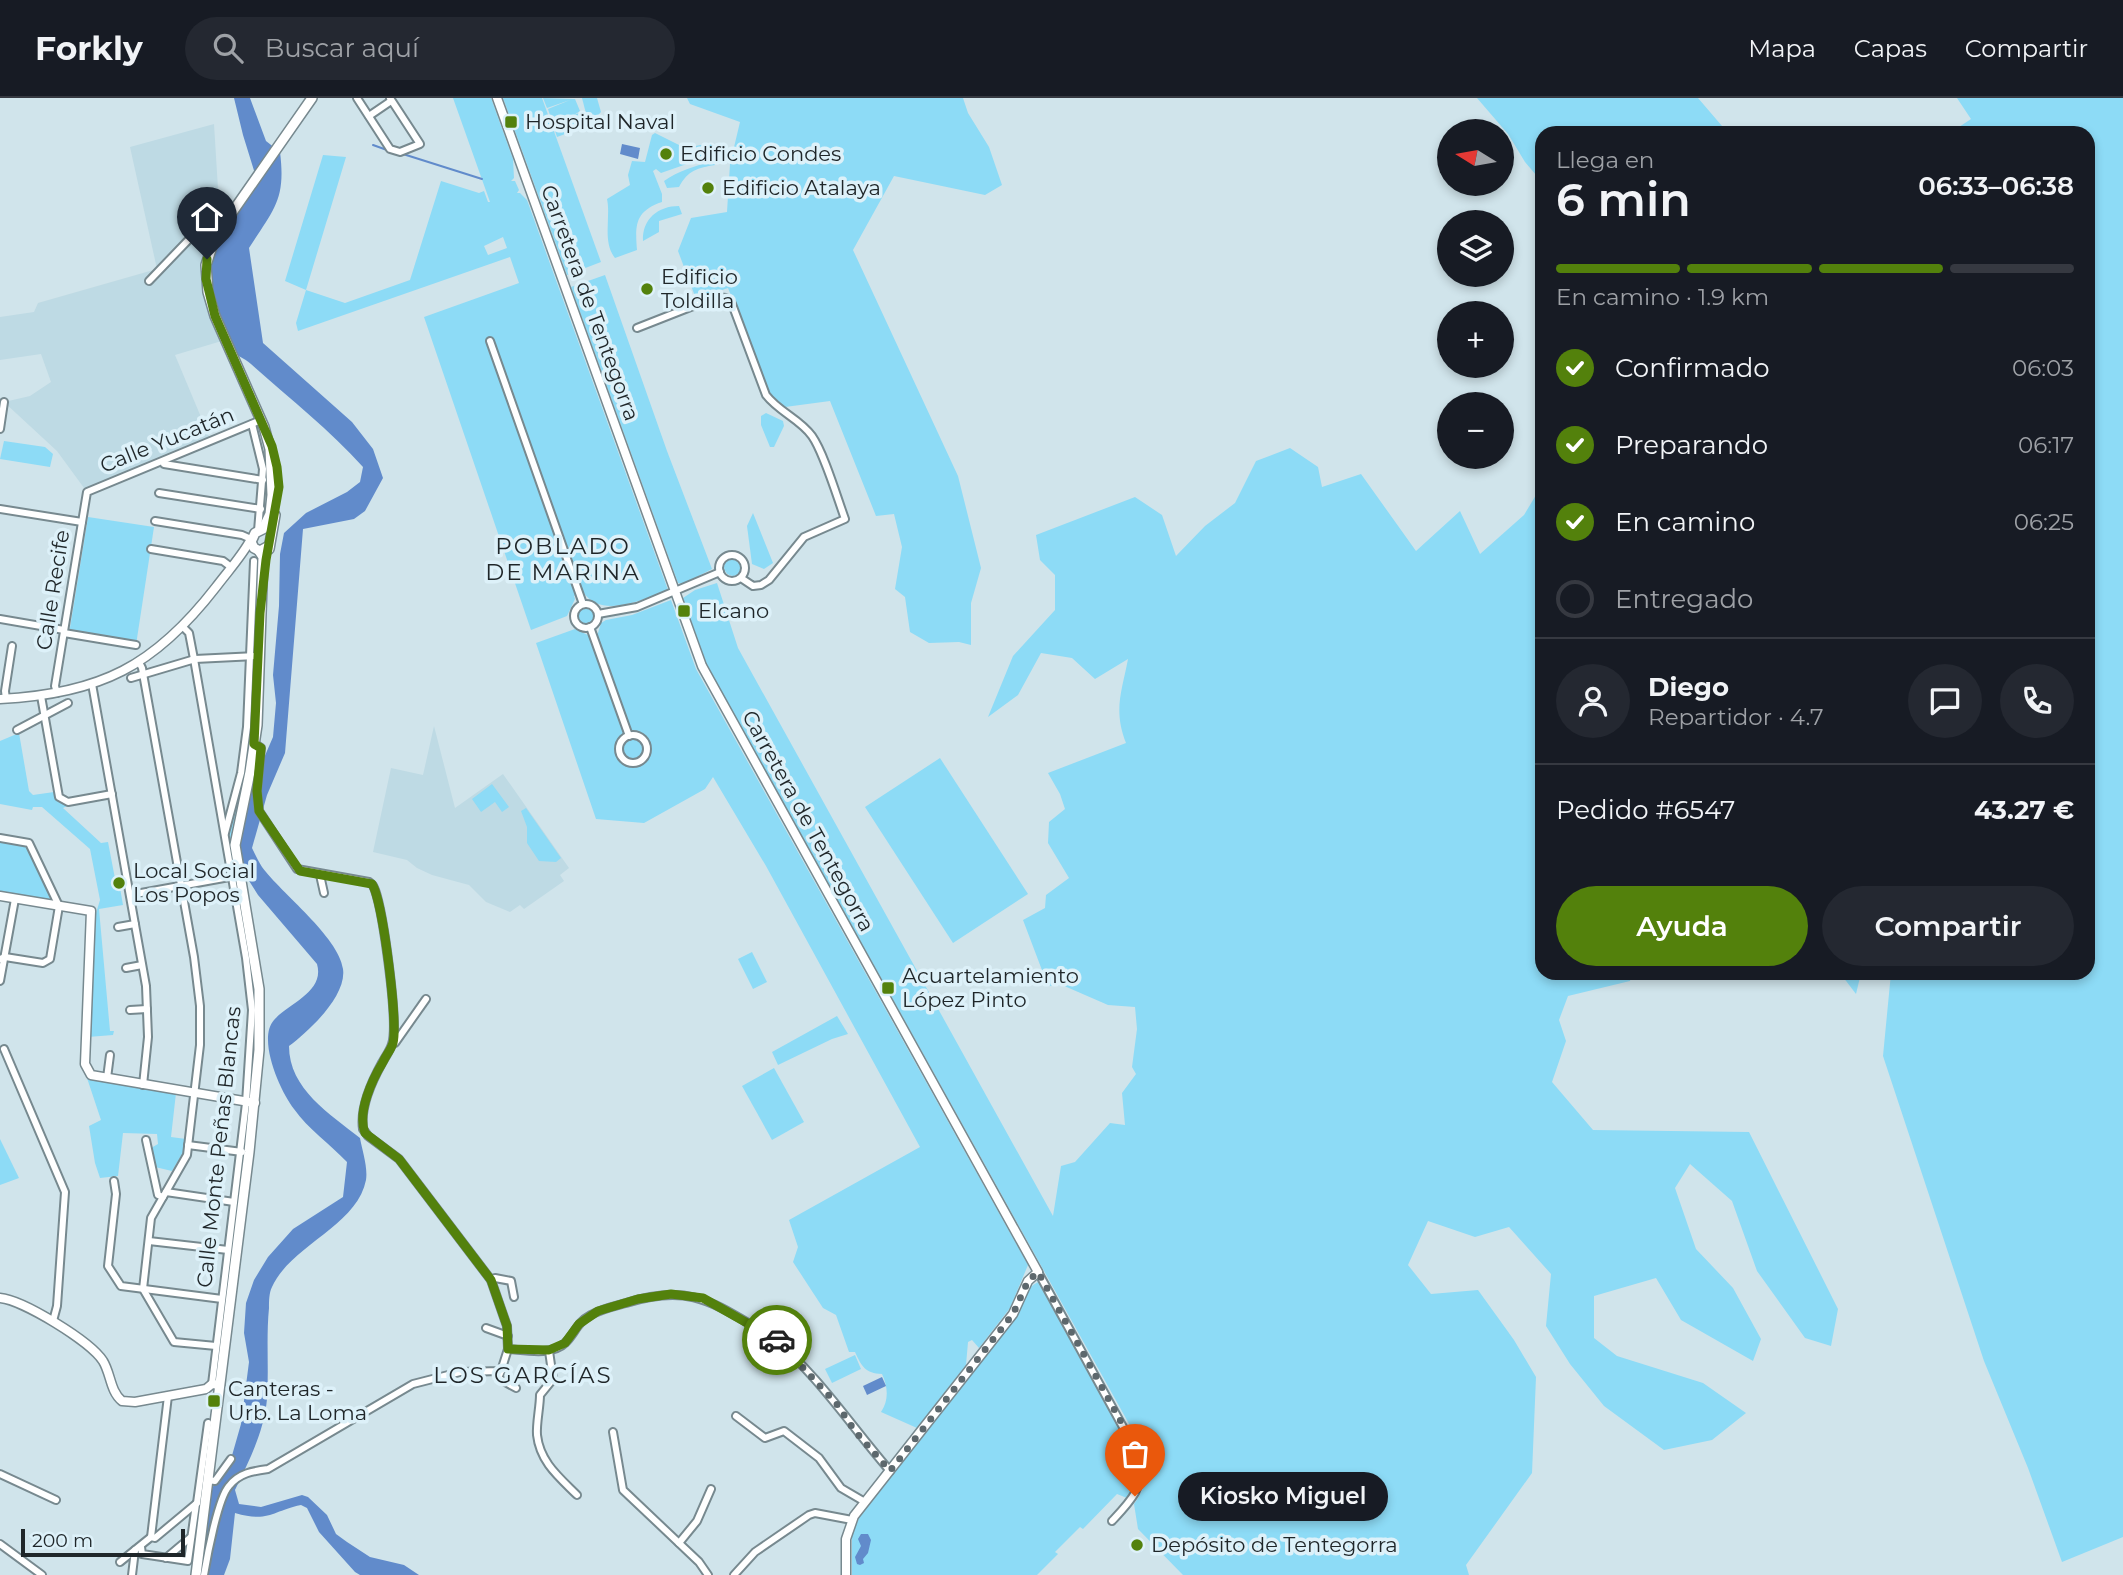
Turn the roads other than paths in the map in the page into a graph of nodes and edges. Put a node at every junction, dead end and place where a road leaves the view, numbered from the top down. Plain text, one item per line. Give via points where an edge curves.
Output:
1 (312, 98) edge
2 (357, 98) edge
3 (497, 98) edge
4 (390, 99) edge
5 (369, 116) junction
6 (230, 216) junction
7 (149, 281) dead end
8 (637, 328) dead end
9 (490, 341) dead end
10 (5, 402) dead end
11 (259, 424) junction
12 (0, 429) edge
13 (164, 464) dead end
14 (263, 480) junction
15 (87, 492) joint
16 (159, 493) dead end
17 (0, 509) edge
18 (261, 509) junction
19 (155, 521) dead end
20 (82, 522) junction
21 (256, 540) junction
22 (270, 542) junction
23 (151, 549) dead end
24 (254, 561) dead end
25 (231, 567) junction
26 (719, 574) junction
27 (741, 578) junction
28 (675, 593) junction
29 (583, 604) junction
30 (260, 613) junction
31 (598, 614) junction
32 (0, 620) edge
33 (183, 627) junction
34 (590, 627) junction
35 (64, 632) junction
36 (136, 645) dead end
37 (12, 646) dead end
38 (253, 655) junction
39 (194, 659) junction
40 (139, 662) junction
41 (143, 674) junction
42 (131, 678) dead end
43 (92, 684) junction
44 (57, 693) junction
45 (41, 696) junction
46 (3, 699) edge
47 (68, 703) dead end
48 (44, 715) junction
49 (17, 730) dead end
50 (629, 736) junction
51 (254, 744) junction
52 (112, 794) junction
53 (225, 835) junction
54 (0, 838) edge
55 (320, 874) junction
56 (236, 876) junction
57 (181, 886) junction
58 (324, 893) dead end
59 (130, 895) junction
60 (0, 896) edge
61 (16, 899) junction
62 (59, 906) junction
63 (135, 924) junction
64 (118, 927) dead end
65 (3, 958) edge
66 (142, 965) junction
67 (126, 968) dead end
68 (0, 981) edge
69 (426, 999) dead end
70 (148, 1009) junction
71 (130, 1010) dead end
72 (392, 1047) junction
73 (5, 1049) dead end
74 (110, 1055) dead end
75 (107, 1078) junction
76 (143, 1084) junction
77 (194, 1094) junction
78 (250, 1103) junction
79 (146, 1140) dead end
80 (188, 1145) junction
81 (245, 1152) junction
82 (114, 1181) dead end
83 (165, 1195) junction
84 (234, 1202) junction
85 (149, 1241) junction
86 (228, 1250) junction
87 (1038, 1272) junction
88 (491, 1280) junction
89 (144, 1289) junction
90 (514, 1297) dead end
91 (0, 1298) edge
92 (222, 1299) junction
93 (53, 1321) junction
94 (486, 1328) dead end
95 (508, 1336) junction
96 (216, 1346) junction
97 (508, 1349) junction
98 (549, 1350) junction
99 (501, 1371) junction
100 (213, 1386) junction
101 (516, 1388) dead end
102 (168, 1396) junction
103 (736, 1416) dead end
104 (208, 1423) dead end
105 (613, 1432) dead end
106 (232, 1459) dead end
107 (890, 1471) junction
108 (0, 1474) edge
109 (208, 1480) junction
110 (711, 1489) dead end
111 (577, 1495) dead end
112 (57, 1500) dead end
113 (865, 1502) junction
114 (199, 1503) junction
115 (852, 1520) junction
116 (1112, 1521) dead end
117 (151, 1537) junction
118 (191, 1538) junction
119 (679, 1543) junction
120 (0, 1544) edge
121 (138, 1548) junction
122 (166, 1558) junction
123 (120, 1562) dead end
124 (42, 1575) edge
125 (132, 1575) edge
126 (196, 1575) edge
127 (204, 1575) edge
128 (708, 1575) edge
129 (734, 1575) edge
130 (846, 1575) edge

1 - 6 main road
2 - 5 street
3 - 28 main road, Carretera de Tentegorra
4 - 5 street
4 - 5 street via 420,144 400,152 390,149
6 - 7 street via 216,216 197,231
6 - 11 main road via 209,250 206,279 216,318
8 - 27 street via 716,297 726,298 766,395 815,442 845,519 804,537 765,584 753,586
9 - 29 street
10 - 12 street
11 - 14 street
11 - 15 street, Calle Yucatán
11 - 21 main road via 271,457 273,488 270,514
11 - 22 main road via 275,457 279,487
13 - 14 street
14 - 18 street
15 - 20 street, Calle Recife
16 - 18 street
17 - 20 street
18 - 21 street
19 - 21 street
20 - 35 street, Calle Recife
21 - 22 main road
21 - 22 main road via 264,550
21 - 25 main road
21 - 30 main road via 262,557
22 - 30 main road
23 - 25 street via 223,561
24 - 38 street
25 - 33 main road
26 - 27 street via 731,581
26 - 27 street via 723,558 736,555 745,565
26 - 28 street
28 - 31 street via 630,609
28 - 87 main road, Carretera de Tentegorra via 708,677
29 - 31 street via 593,605
29 - 34 street via 576,609 575,618 580,626
30 - 38 main road, Calle Monte Peñas Blancas
31 - 34 street
32 - 35 street
33 - 39 street, Calle Monte Peñas Blancas
33 - 40 main road
34 - 50 street
35 - 36 street
35 - 44 street, Calle Recife
37 - 46 street
38 - 39 street
38 - 51 main road, Calle Monte Peñas Blancas
38 - 53 street via 241,773
39 - 41 street
39 - 53 street, Calle Monte Peñas Blancas
40 - 41 street
40 - 43 main road
41 - 42 street
41 - 57 street
43 - 44 main road
43 - 52 street
44 - 45 main road
45 - 46 main road
45 - 48 street
47 - 48 street
48 - 49 street
48 - 52 street via 59,797 68,802
50 - 50 street via 621,742 620,751 628,762 637,762 644,757 646,745 639,737
51 - 55 street via 261,748 257,798 261,816 297,869
51 - 56 main road, Calle Monte Peñas Blancas via 236,831
52 - 59 street
53 - 56 street, Calle Monte Peñas Blancas
54 - 62 street via 29,842
55 - 58 street
55 - 72 street via 369,882 374,887 394,1015
56 - 57 street
56 - 78 main road, Calle Monte Peñas Blancas via 260,997 260,1039
57 - 59 street
57 - 77 street via 200,1006
59 - 63 street
60 - 61 main road
61 - 62 main road
61 - 65 street
62 - 65 street via 50,959 43,963
62 - 75 main road via 91,911 85,1064 91,1075
63 - 64 street
63 - 66 street
65 - 68 street
66 - 67 street
66 - 70 street
69 - 72 street
70 - 71 street
70 - 76 street
72 - 88 street via 372,1083 363,1129 399,1159
73 - 93 street via 65,1192
74 - 75 street
75 - 76 main road
76 - 77 main road
77 - 78 main road
77 - 80 street
78 - 81 main road, Calle Monte Peñas Blancas
79 - 83 street via 158,1195
80 - 81 street
80 - 83 street
81 - 84 street, Calle Monte Peñas Blancas
81 - 100 main road, Calle Monte Peñas Blancas
82 - 89 street via 108,1266 121,1286
83 - 84 street
83 - 85 street via 152,1218
84 - 86 street, Calle Monte Peñas Blancas
85 - 86 street
85 - 89 street
86 - 92 street, Calle Monte Peñas Blancas
87 - 107 main road via 1028,1281 1013,1314
87 - 116 street, Carretera de Tentegorra via 1140,1458 1138,1490
88 - 90 street via 511,1281
88 - 95 street
89 - 92 street
89 - 96 street via 174,1342
91 - 93 main road
92 - 96 street, Calle Monte Peñas Blancas
93 - 102 main road via 100,1358 119,1399 130,1402
94 - 95 street
95 - 97 street
96 - 100 street, Calle Monte Peñas Blancas
97 - 98 street
97 - 99 street
98 - 107 street via 565,1343 579,1324 598,1311 655,1296 703,1298 783,1345
98 - 111 street via 553,1379 540,1395 536,1432 547,1465
99 - 101 street via 498,1378
99 - 127 street via 466,1372 413,1384 268,1469 237,1478 224,1493
100 - 102 main road
100 - 109 main road via 219,1399
102 - 117 street
103 - 113 street via 765,1438 784,1431 819,1458 841,1488
104 - 114 street
105 - 119 street via 623,1490
106 - 109 street via 215,1481
107 - 113 main road
108 - 112 street
109 - 114 main road
110 - 119 street via 697,1521
113 - 115 main road
114 - 117 street
114 - 118 street
114 - 126 main road
115 - 129 street via 809,1515 755,1552
115 - 130 main road via 845,1543
117 - 121 street
118 - 122 street
118 - 122 street via 188,1561
119 - 128 street
120 - 124 street
121 - 122 street via 142,1554
121 - 123 street
121 - 125 street

